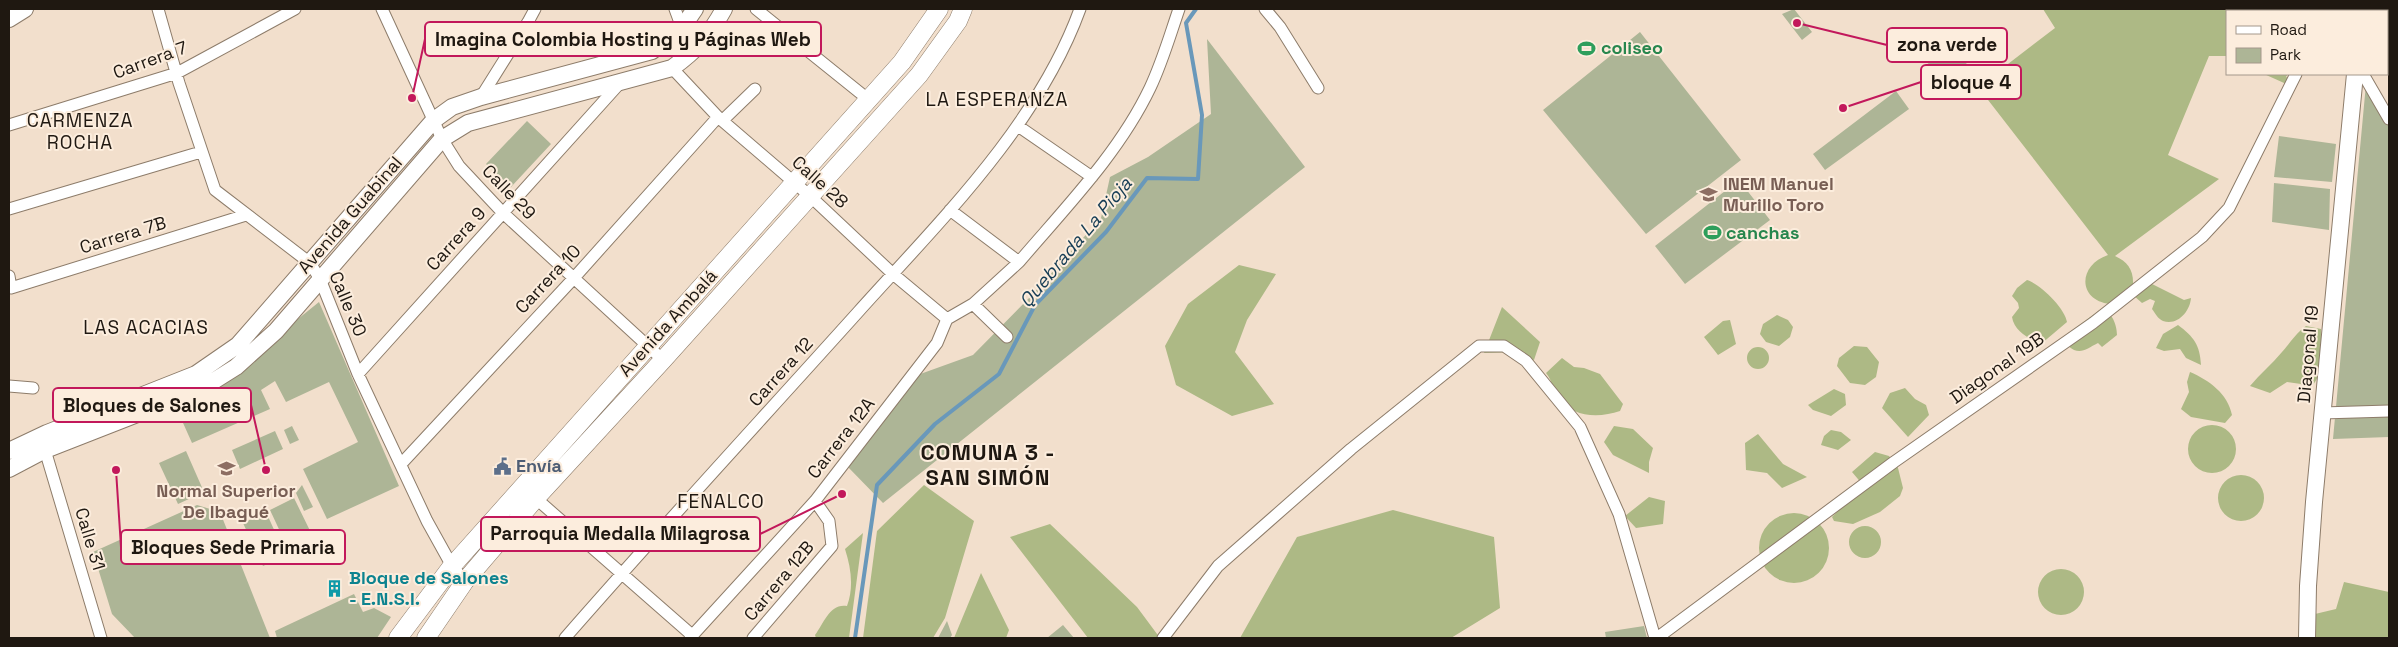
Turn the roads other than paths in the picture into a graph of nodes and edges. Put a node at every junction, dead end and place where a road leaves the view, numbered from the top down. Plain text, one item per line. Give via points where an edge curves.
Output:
1 (25, 9) edge
2 (158, 9) edge
3 (295, 9) edge
4 (382, 9) edge
5 (535, 9) edge
6 (675, 9) edge
7 (695, 9) edge
8 (724, 9) edge
9 (756, 9) edge
10 (939, 9) edge
11 (963, 9) edge
12 (1080, 9) edge
13 (1179, 9) edge
14 (1265, 9) edge
15 (9, 19) edge
16 (682, 28) junction
17 (672, 68) junction
18 (177, 73) junction
19 (2295, 75) edge
20 (2355, 75) edge
21 (2364, 75) edge
22 (620, 84) junction
23 (1318, 88) dead end
24 (755, 89) dead end
25 (481, 97) junction
26 (869, 100) junction
27 (721, 118) junction
28 (2389, 119) edge
29 (434, 120) junction
30 (9, 125) edge
31 (1018, 126) junction
32 (442, 139) junction
33 (201, 152) junction
34 (1092, 177) junction
35 (793, 182) junction
36 (810, 196) junction
37 (9, 209) edge
38 (950, 210) junction
39 (504, 213) junction
40 (246, 215) junction
41 (1019, 262) junction
42 (310, 263) junction
43 (893, 274) junction
44 (9, 276) edge
45 (320, 279) junction
46 (573, 279) junction
47 (973, 304) junction
48 (947, 319) junction
49 (1006, 337) dead end
50 (648, 346) junction
51 (663, 360) junction
52 (358, 374) junction
53 (9, 386) edge
54 (33, 388) dead end
55 (2389, 411) edge
56 (2322, 413) junction
57 (9, 450) edge
58 (45, 450) junction
59 (402, 463) junction
60 (9, 468) edge
61 (529, 492) junction
62 (815, 501) junction
63 (452, 566) junction
64 (622, 573) junction
65 (465, 581) junction
66 (692, 637) edge
67 (101, 638) edge
68 (398, 638) edge
69 (426, 638) edge
70 (565, 638) edge
71 (753, 638) edge
72 (1163, 638) edge
73 (1656, 638) edge
74 (2308, 638) edge

1 - 15 main road
2 - 18 street, Calle 30
3 - 18 street, Carrera 7
4 - 29 street, Calle 29
5 - 25 street
6 - 16 street
7 - 16 main road, Avenida Guabinal
8 - 17 main road, Avenida Guabinal via 694,53
9 - 26 street
10 - 26 main road, Avenida Ambalá via 902,62
11 - 36 main road, Avenida Ambalá via 958,21 918,75
12 - 31 street, Carrera 12 via 1068,44
13 - 34 street via 1150,88
14 - 23 street
16 - 25 main road, Avenida Guabinal via 652,51
17 - 22 main road, Avenida Guabinal
17 - 27 street, Calle 28
18 - 30 street, Carrera 7
18 - 33 street, Calle 30
19 - 73 street, Diagonal 19B via 2228,208 2202,237 2093,323 1894,462
20 - 56 main road, Diagonal 19
21 - 28 street
22 - 32 main road, Avenida Guabinal via 468,123
22 - 39 street, Carrera 9
24 - 27 street, Carrera 10
25 - 29 main road, Avenida Guabinal via 452,107
26 - 35 main road, Avenida Ambalá
27 - 35 street, Calle 28
27 - 46 street, Carrera 10
29 - 32 street, Calle 29
29 - 42 main road, Avenida Guabinal
31 - 34 street
31 - 38 street, Carrera 12
32 - 39 street, Calle 29 via 459,166
32 - 45 main road, Avenida Guabinal
33 - 37 street
33 - 40 street, Calle 30 via 215,190
34 - 41 street
35 - 36 street, Calle 28
35 - 50 main road, Avenida Ambalá
36 - 43 street, Calle 28
36 - 51 main road, Avenida Ambalá
38 - 41 street
38 - 43 street, Carrera 12
39 - 46 street, Calle 29
39 - 52 street, Carrera 9
40 - 42 street, Calle 30
40 - 44 street, Carrera 7B via 11,288
41 - 47 street
42 - 45 street, Calle 30
42 - 57 main road, Avenida Guabinal via 238,346 196,374
43 - 48 street, Calle 28
43 - 64 street, Carrera 12
45 - 52 street, Calle 30
45 - 58 main road, Avenida Guabinal via 276,331 229,372 201,389
46 - 50 street, Calle 29
46 - 59 street, Carrera 10
47 - 48 street
47 - 49 street
48 - 62 street, Carrera 12A via 937,343
50 - 51 street, Calle 29
50 - 61 main road, Avenida Ambalá
51 - 61 main road, Avenida Ambalá
52 - 59 street, Calle 30
53 - 54 street
55 - 56 street
56 - 74 main road, Diagonal 19 via 2307,600
58 - 60 main road, Avenida Guabinal
58 - 67 street, Calle 31
59 - 63 street, Calle 30 via 427,521
61 - 63 main road, Avenida Ambalá
61 - 64 street
61 - 65 main road, Avenida Ambalá
62 - 66 street, Carrera 12A
62 - 71 street, Carrera 12B via 829,521 832,546
63 - 65 street, Calle 30
63 - 68 main road, Avenida Ambalá
64 - 66 street
64 - 70 street, Carrera 12
65 - 69 main road, Avenida Ambalá
72 - 73 street via 1218,566 1351,449 1479,346 1504,346 1526,361 1580,427 1619,514

